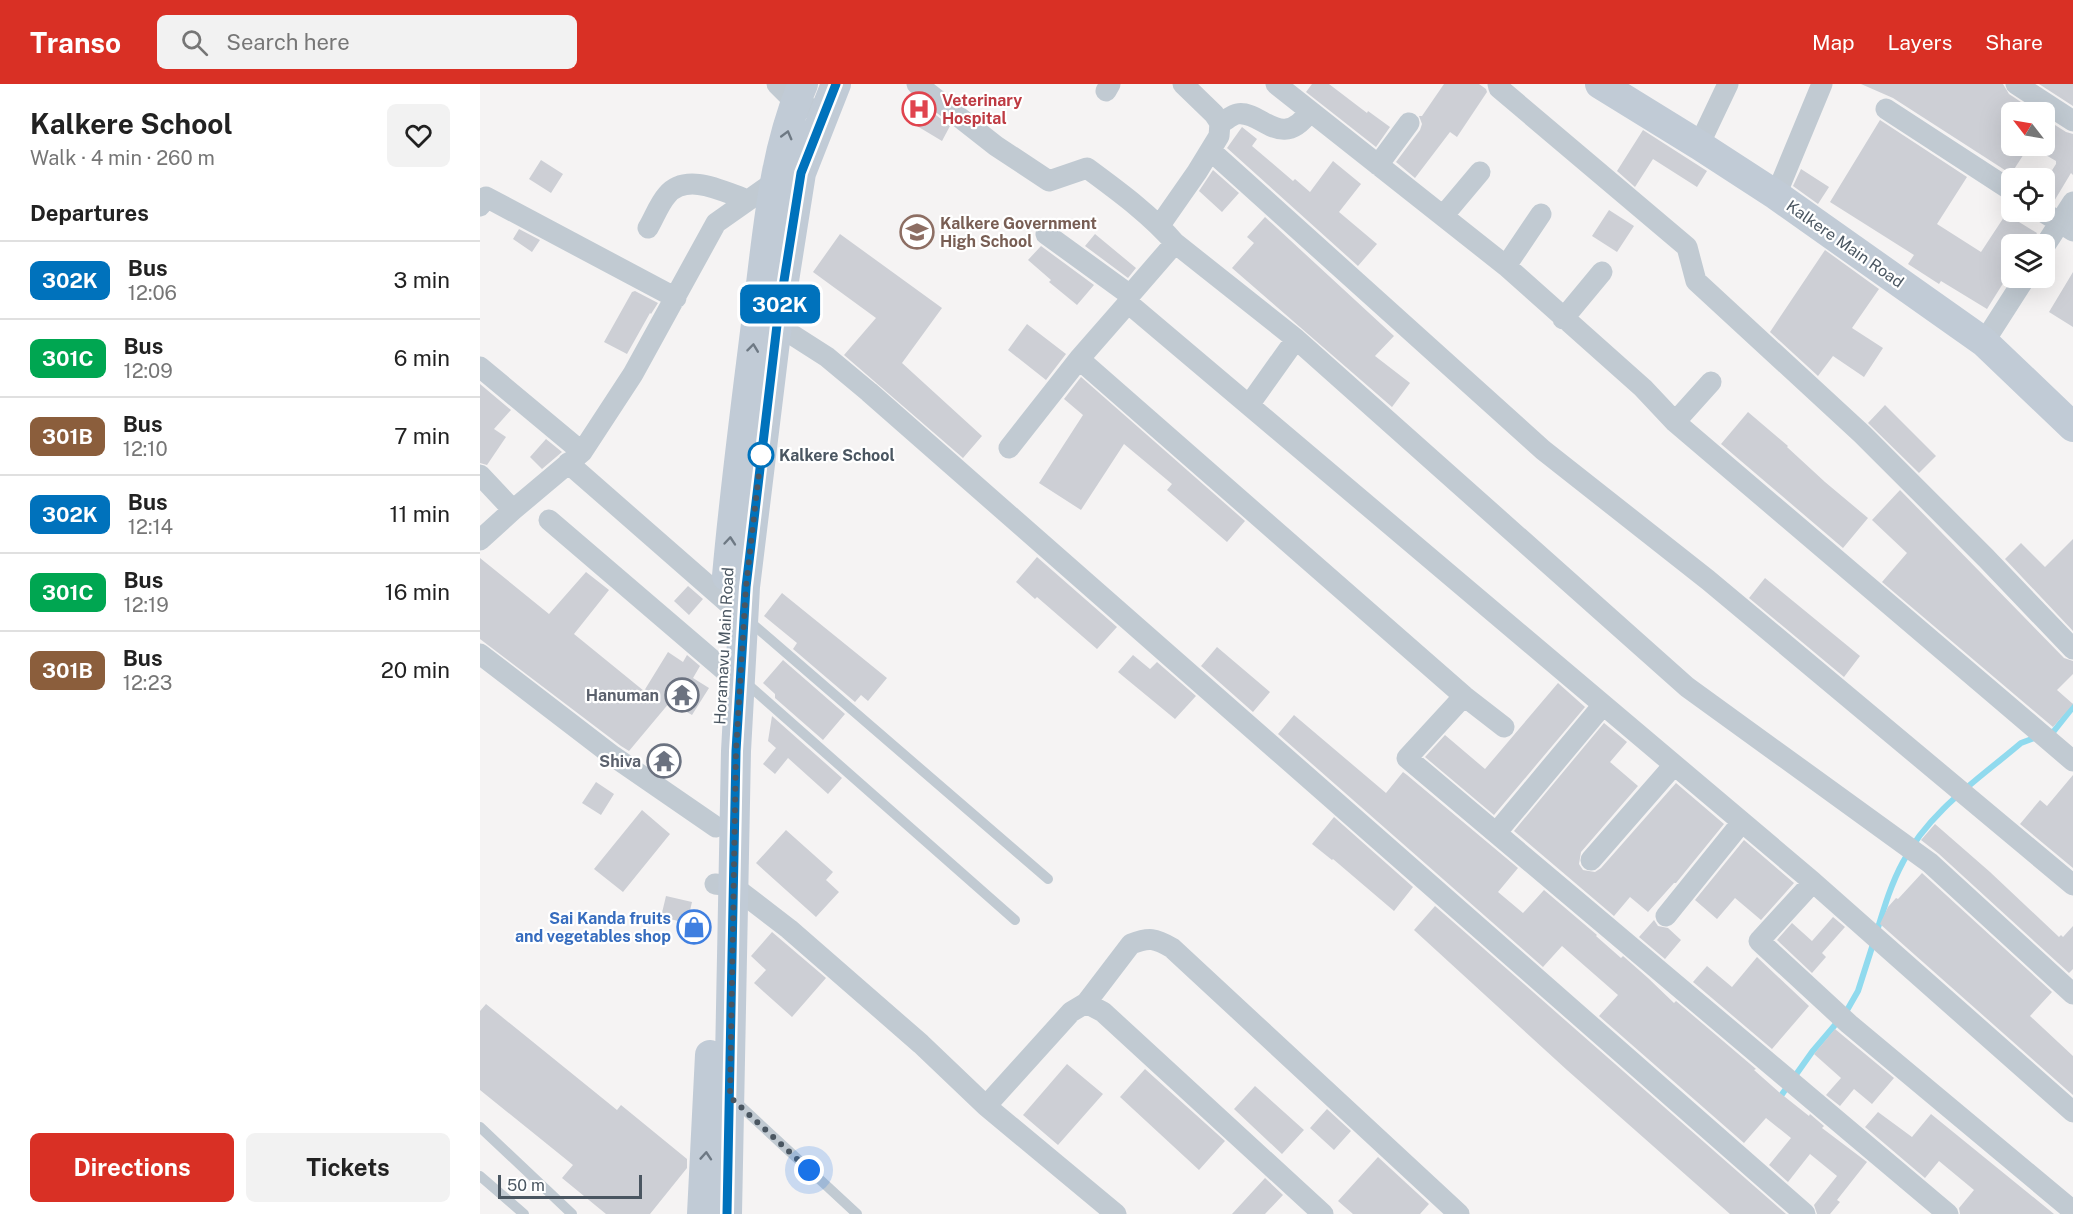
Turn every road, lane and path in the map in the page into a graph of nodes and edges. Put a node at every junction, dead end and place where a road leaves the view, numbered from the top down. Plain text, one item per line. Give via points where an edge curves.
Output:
1 (836, 84) edge
2 (917, 84) edge
3 (1183, 84) edge
4 (1276, 84) edge
5 (1498, 84) edge
6 (1600, 84) edge
7 (1728, 84) edge
8 (1822, 84) edge
9 (2016, 84) edge
10 (792, 90) edge
11 (1632, 93) edge
12 (1886, 109) dead end
13 (1310, 111) junction
14 (824, 114) junction
15 (2073, 121) edge
16 (1220, 123) junction
17 (1409, 123) dead end
18 (1700, 145) junction
19 (1211, 151) junction
20 (1378, 165) junction
21 (1480, 172) dead end
22 (788, 178) junction
23 (2001, 184) edge
24 (1776, 195) junction
25 (748, 200) junction
26 (2073, 202) edge
27 (480, 206) edge
28 (1541, 214) dead end
29 (1443, 216) junction
30 (2059, 222) edge
31 (1160, 225) junction
32 (648, 228) dead end
33 (1046, 234) dead end
34 (1174, 243) junction
35 (1506, 266) junction
36 (1602, 272) dead end
37 (2019, 288) edge
38 (676, 298) junction
39 (1129, 299) junction
40 (1563, 319) junction
41 (777, 325) junction
42 (1296, 339) junction
43 (1984, 342) junction
44 (1079, 359) junction
45 (480, 367) edge
46 (1711, 382) dead end
47 (1248, 405) junction
48 (1675, 422) junction
49 (2073, 427) edge
50 (1009, 448) dead end
51 (575, 457) junction
52 (480, 475) edge
53 (513, 510) junction
54 (549, 520) dead end
55 (480, 540) edge
56 (734, 609) junction
57 (2073, 649) edge
58 (480, 654) edge
59 (731, 673) junction
60 (1464, 696) junction
61 (1603, 705) junction
62 (1504, 727) dead end
63 (2073, 761) edge
64 (1674, 765) junction
65 (1742, 822) junction
66 (717, 827) junction
67 (1496, 833) junction
68 (1591, 860) dead end
69 (1048, 879) dead end
70 (1813, 882) junction
71 (724, 885) junction
72 (2073, 885) edge
73 (1666, 916) dead end
74 (1015, 920) dead end
75 (2073, 994) edge
76 (1086, 1004) junction
77 (719, 1095) junction
78 (986, 1106) junction
79 (2073, 1112) edge
80 (480, 1127) edge
81 (480, 1176) edge
82 (2073, 1211) edge
83 (524, 1214) edge
84 (572, 1214) edge
85 (702, 1214) edge
86 (726, 1214) edge
87 (857, 1214) edge
88 (1116, 1214) edge
89 (1323, 1214) edge
90 (1459, 1214) edge
91 (1805, 1214) edge
92 (1948, 1214) edge

1 - 14 main road, Horamavu Main Road
2 - 31 street via 996,146 1049,181 1087,168
3 - 16 street
4 - 13 street
5 - 57 street via 1498,88 1687,247 1696,281 1862,434
6 - 11 main road, Kalkere Main Road
7 - 18 street
8 - 24 street
9 - 15 street
10 - 14 street
22 -> 10 main road, Horamavu Main Road
11 - 18 main road, Kalkere Main Road
12 - 23 street
13 - 16 street via 1295,126 1283,129 1238,114
13 - 20 street
14 - 22 main road, Horamavu Main Road
16 - 19 street via 1220,136
17 - 20 street
18 - 24 main road, Kalkere Main Road
19 - 31 street
19 - 72 street via 1543,450 1708,580
20 - 29 street
21 - 29 street
22 - 25 street
22 - 41 main road, Horamavu Main Road
56 -> 22 main road, Horamavu Main Road via 734,497
24 - 43 main road, Kalkere Main Road
25 - 32 street via 702,184 677,187 667,194
25 - 38 street via 716,223
26 - 30 street
27 - 38 street via 486,197
28 - 35 street
29 - 35 street
31 - 34 street
33 - 39 street
34 - 39 street
34 - 42 street
35 - 40 street
36 - 40 street
37 - 43 street
38 - 51 street via 633,374
39 - 44 street
39 - 47 street
40 - 48 street via 1643,388
41 - 56 main road, Horamavu Main Road via 747,576
41 - 91 street via 827,357 869,392
42 - 47 street
42 - 75 street via 1687,687 1930,863
43 - 49 main road, Kalkere Main Road
44 - 50 street
44 - 60 street
45 - 51 street
46 - 48 street
47 - 61 street
48 - 63 street
51 - 53 street
51 - 56 street
52 - 53 street
53 - 55 street
54 - 59 street
56 - 59 main road, Horamavu Main Road
56 - 69 lane
58 - 66 street via 613,756
59 - 66 main road, Horamavu Main Road
59 - 71 main road, Horamavu Main Road via 736,751
59 - 74 lane
60 - 62 street
60 - 67 street via 1407,758
61 - 64 street
61 - 67 street
64 - 65 street
64 - 68 street
65 - 70 street
65 - 73 street
66 - 71 main road, Horamavu Main Road
67 - 92 street
70 - 79 street
70 - 82 street via 1759,941 1849,1024
71 - 77 main road, Horamavu Main Road
71 - 78 street via 798,937
76 - 78 street via 1071,1012
76 - 89 street via 1103,1012
76 - 90 street via 1131,944 1157,939 1172,948
85 -> 77 main road, Horamavu Main Road
77 - 86 main road, Horamavu Main Road
77 - 87 lane
78 - 88 street
80 - 84 lane
81 - 83 lane

